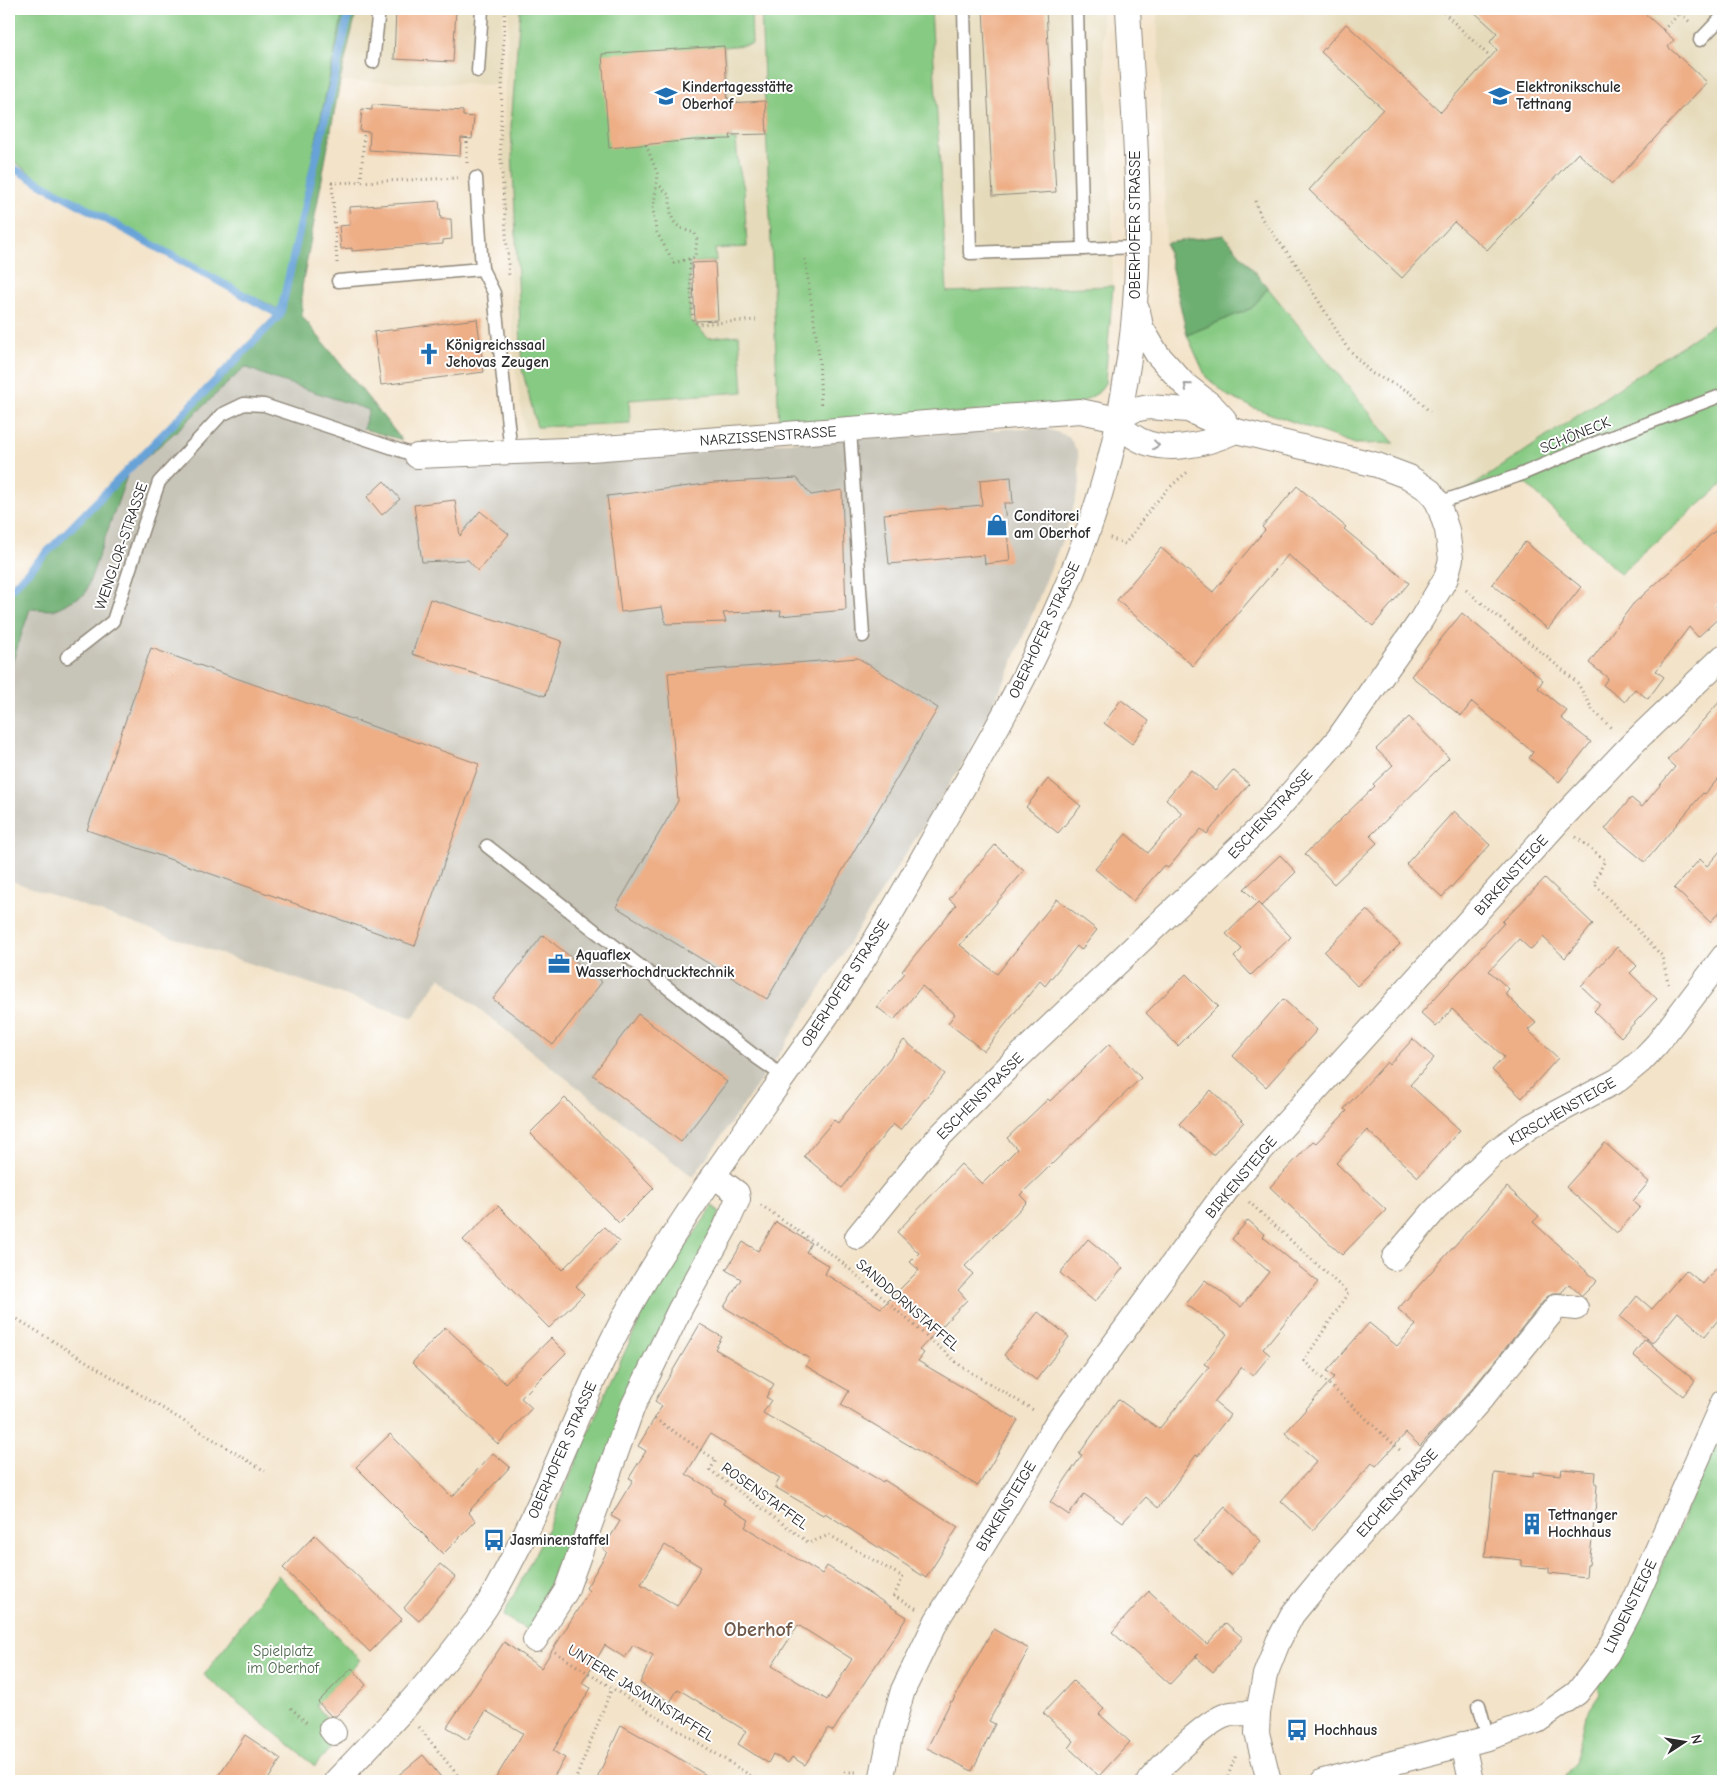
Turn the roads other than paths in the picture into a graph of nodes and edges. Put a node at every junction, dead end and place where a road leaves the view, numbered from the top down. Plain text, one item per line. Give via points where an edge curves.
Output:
1 (379, 9) edge
2 (482, 9) edge
3 (964, 9) edge
4 (1077, 9) edge
5 (1128, 9) edge
6 (1723, 16) edge
7 (1702, 37) road end
8 (374, 62) dead end
9 (478, 71) dead end
10 (476, 178) road end
11 (1138, 247) junction
12 (1083, 249) junction
13 (482, 269) junction
14 (338, 281) road end
15 (1136, 304) junction
16 (1723, 395) edge
17 (1118, 419) junction
18 (850, 430) junction
19 (1236, 431) junction
20 (511, 453) junction
21 (417, 456) joint
22 (1438, 503) junction
23 (863, 636) dead end
24 (67, 657) dead end
25 (1723, 657) edge
26 (487, 846) dead end
27 (1723, 957) edge
28 (783, 1076) junction
29 (713, 1175) junction
30 (857, 1237) dead end
31 (1394, 1258) dead end
32 (1576, 1308) dead end
33 (1723, 1402) edge
34 (535, 1640) road end
35 (1479, 1705) dead end
36 (1258, 1713) junction
37 (1488, 1738) junction
38 (1463, 1744) junction
39 (336, 1781) edge
40 (881, 1781) edge
41 (1149, 1781) edge
42 (1269, 1781) edge
43 (1323, 1781) edge
44 (1471, 1781) edge

1 - 8 lane
2 - 9 lane
3 - 12 lane via 970,253
4 - 12 lane
5 - 11 street, OBERHOFER STRASSE
6 - 7 lane
10 - 13 lane
11 - 12 lane
11 - 15 street, OBERHOFER STRASSE
13 - 14 lane
13 - 20 lane via 494,293
15 - 17 street, OBERHOFER STRASSE
19 -> 15 street via 1184,384 1157,354 1141,328
16 - 22 lane, SCHÖNECK via 1517,476
17 - 18 street, NARZISSENSTRASSE via 1080,411
17 - 19 street, ESCHENSTRASSE via 1134,410 1149,407 1188,410
17 -> 19 street via 1129,434 1149,445 1177,447 1215,441
17 - 28 street, OBERHOFER STRASSE via 1106,474 1088,530 1060,601 1027,670 989,744 877,935
18 - 20 street, NARZISSENSTRASSE
18 - 23 lane
19 - 22 street, ESCHENSTRASSE via 1377,465 1409,477 1430,491
20 - 21 street, NARZISSENSTRASSE
21 - 24 lane, WENGLOR-STRASSE via 264,405 244,404 221,415 159,482 113,621
22 - 30 street, ESCHENSTRASSE via 1447,530 1451,559 1446,578 1421,620 1338,739 1268,820 1010,1065 936,1140
25 - 40 street, BIRKENSTEIGE via 1558,822 1231,1184 1055,1425 937,1620 903,1690
26 - 28 lane
27 - 31 street, KIRSCHENSTEIGE via 1641,1062 1618,1080 1531,1126 1496,1151 1434,1211
28 - 29 street, OBERHOFER STRASSE
29 - 34 street via 737,1193 738,1199 633,1406 566,1591
29 - 39 street, OBERHOFER STRASSE via 669,1240 610,1343 543,1496 486,1607 405,1709
32 - 36 street, EICHENSTRASSE via 1557,1306 1482,1398 1292,1615 1265,1676
33 - 37 street, LINDENSTEIGE via 1629,1613 1607,1654 1577,1693 1537,1721
35 - 37 lane
36 - 41 street via 1229,1714 1217,1719
36 - 42 street, EICHENSTRASSE via 1258,1741
37 - 38 street, LINDENSTEIGE
38 - 43 street, LINDENSTEIGE
38 - 44 street

